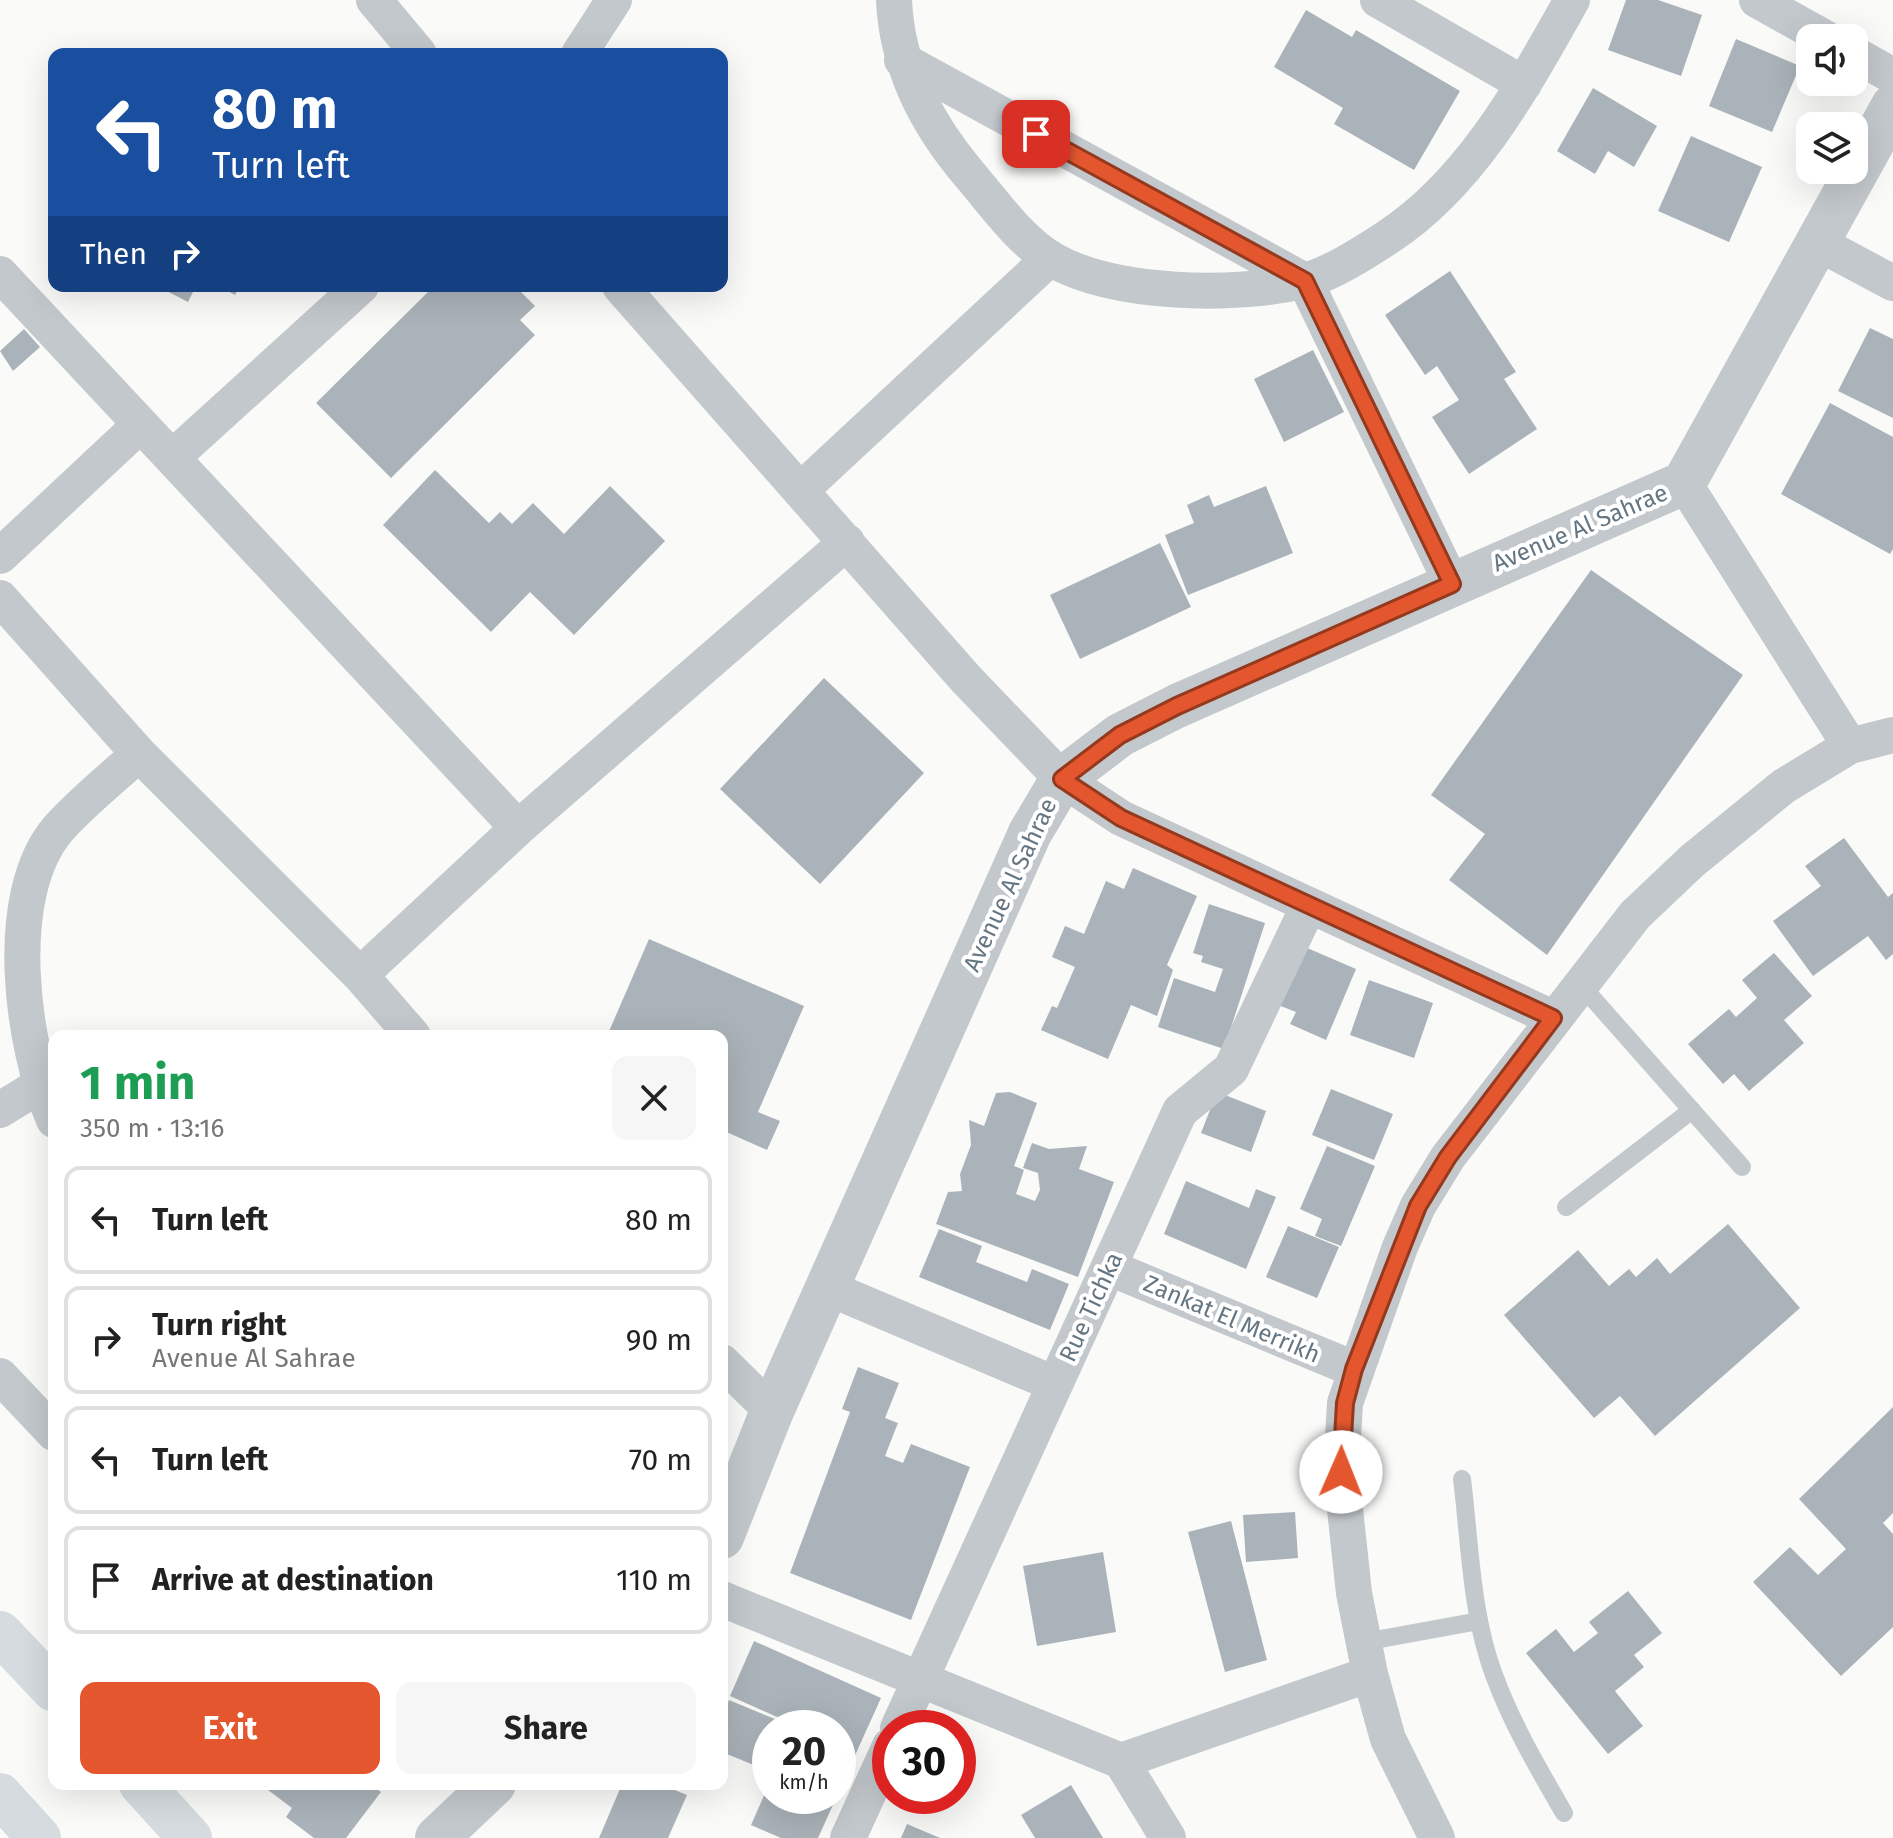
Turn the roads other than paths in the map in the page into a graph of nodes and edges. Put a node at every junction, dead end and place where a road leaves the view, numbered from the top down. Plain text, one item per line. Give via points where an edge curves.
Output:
1 (374, 0) edge
2 (614, 0) edge
3 (894, 0) edge
4 (1378, 0) edge
5 (1572, 0) edge
6 (1757, 0) edge
7 (1800, 24) edge
8 (414, 48) edge
9 (583, 48) edge
10 (902, 60) junction
11 (1868, 62) edge
12 (1893, 76) edge
13 (1524, 84) junction
14 (1893, 106) edge
15 (1820, 244) junction
16 (1050, 258) junction
17 (0, 274) edge
18 (1305, 281) junction
19 (1893, 283) edge
20 (354, 292) edge
21 (625, 292) edge
22 (140, 425) junction
23 (173, 457) junction
24 (1684, 483) junction
25 (801, 490) junction
26 (847, 542) junction
27 (0, 556) edge
28 (1452, 584) junction
29 (0, 598) edge
30 (1893, 735) edge
31 (1850, 746) junction
32 (139, 754) junction
33 (1062, 779) junction
34 (518, 828) junction
35 (1309, 905) junction
36 (360, 975) junction
37 (1580, 984) junction
38 (1553, 1018) junction
39 (408, 1030) edge
40 (42, 1084) junction
41 (48, 1102) edge
42 (0, 1110) edge
43 (1692, 1110) junction
44 (1742, 1167) dead end
45 (1566, 1207) dead end
46 (1110, 1268) junction
47 (828, 1288) junction
48 (728, 1368) edge
49 (1354, 1369) junction
50 (0, 1376) edge
51 (1055, 1384) junction
52 (772, 1411) junction
53 (48, 1427) edge
54 (1462, 1479) dead end
55 (728, 1522) edge
56 (728, 1602) edge
57 (1479, 1621) junction
58 (0, 1633) edge
59 (1367, 1658) junction
60 (47, 1670) edge
61 (919, 1682) junction
62 (906, 1710) edge
63 (1121, 1761) junction
64 (872, 1785) edge
65 (146, 1790) edge
66 (488, 1790) edge
67 (0, 1795) edge
68 (1564, 1813) dead end
69 (39, 1838) edge
70 (190, 1838) edge
71 (437, 1838) edge
72 (848, 1838) edge
73 (1168, 1838) edge
74 (1437, 1838) edge

1 - 8 street
2 - 9 street
3 - 10 street
4 - 13 street
5 - 13 street
6 - 7 street
10 - 16 street via 946,146
10 - 18 street
11 - 12 street
13 - 18 street via 1455,179 1420,213 1388,237
14 - 15 street, Avenue Al Sahrae
15 - 19 street
15 - 24 street, Avenue Al Sahrae
16 - 18 street via 1075,271 1188,291
16 - 25 street
17 - 22 street
18 - 28 street
20 - 23 street
21 - 25 street
22 - 23 street
22 - 27 street
23 - 34 street
24 - 28 street, Avenue Al Sahrae
24 - 31 street
25 - 26 street
26 - 33 street
26 - 34 street
28 - 33 street, Avenue Al Sahrae via 1177,706 1120,735
29 - 32 street
30 - 31 street
31 - 37 street via 1784,786 1692,861 1635,915
32 - 36 street
32 - 40 street via 57,830 27,893 23,945 30,1036
33 - 35 street via 1121,818
33 - 47 street, Avenue Al Sahrae via 1030,833
34 - 36 street
35 - 38 street
35 - 46 street, Rue Tichka via 1231,1069 1180,1111
36 - 39 street
37 - 38 street
37 - 43 lane
38 - 49 street via 1448,1157 1418,1206
40 - 41 street
40 - 42 street
43 - 44 lane
43 - 45 lane
46 - 49 street, Zankat El Merrikh
46 - 51 street, Rue Tichka
47 - 51 street
47 - 52 street, Avenue Al Sahrae
48 - 52 street
49 - 59 street via 1345,1403 1341,1472
50 - 53 street
51 - 61 street, Rue Tichka
52 - 55 street, Avenue Al Sahrae
54 - 57 lane
56 - 61 street
57 - 59 lane
57 - 68 lane via 1510,1712
58 - 60 main road
59 - 63 street
59 - 74 street via 1388,1739
61 - 62 street, Rue Tichka
61 - 63 street
63 - 73 street
64 - 72 street
65 - 70 main road
66 - 71 street
67 - 69 main road

